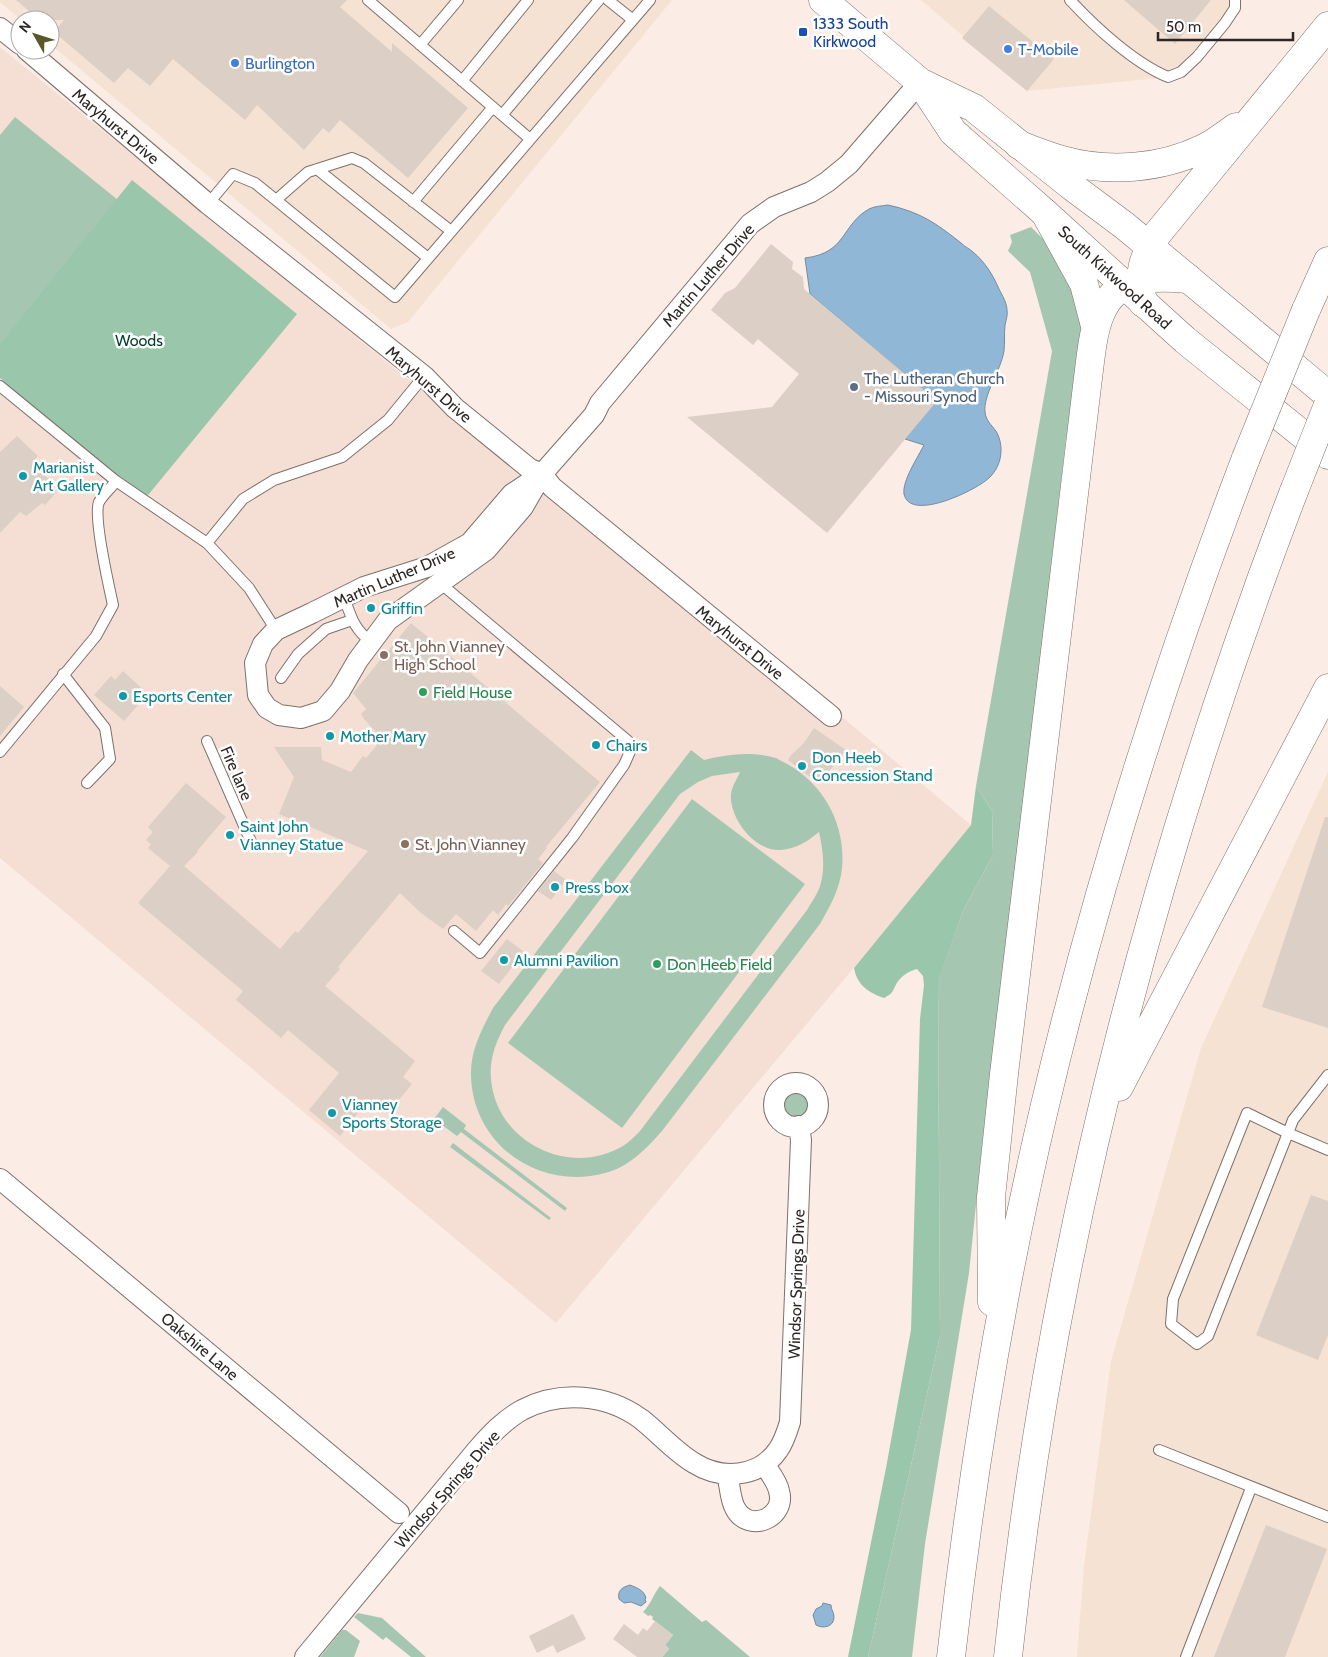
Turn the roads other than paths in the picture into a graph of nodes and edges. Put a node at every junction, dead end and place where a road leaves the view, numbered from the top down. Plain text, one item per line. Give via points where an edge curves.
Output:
1 (458, 0) edge
2 (528, 0) edge
3 (599, 0) edge
4 (608, 0) edge
5 (650, 0) edge
6 (823, 0) edge
7 (1070, 0) edge
8 (1235, 0) edge
9 (373, 2) edge
10 (633, 20) junction
11 (1328, 26) edge
12 (0, 28) edge
13 (10, 36) edge
14 (420, 45) junction
15 (38, 60) edge
16 (462, 81) junction
17 (920, 82) junction
18 (493, 107) junction
19 (1256, 114) junction
20 (502, 115) junction
21 (530, 139) junction
22 (1019, 145) junction
23 (317, 169) junction
24 (276, 200) junction
25 (413, 202) junction
26 (208, 204) junction
27 (1045, 213) junction
28 (451, 231) junction
29 (1149, 246) junction
30 (428, 258) junction
31 (1328, 261) edge
32 (1189, 279) junction
33 (1136, 289) junction
34 (1095, 326) junction
35 (424, 376) junction
36 (0, 386) edge
37 (1328, 395) edge
38 (1328, 405) edge
39 (1328, 455) edge
40 (542, 474) junction
41 (116, 481) junction
42 (207, 543) junction
43 (440, 583) junction
44 (344, 597) junction
45 (352, 620) junction
46 (276, 630) junction
47 (371, 642) junction
48 (63, 674) junction
49 (281, 678) dead end
50 (1328, 688) edge
51 (831, 716) dead end
52 (207, 741) dead end
53 (0, 752) edge
54 (87, 783) dead end
55 (252, 844) dead end
56 (454, 931) dead end
57 (1328, 1075) edge
58 (1100, 1124) junction
59 (799, 1126) dead end
60 (1288, 1133) junction
61 (1328, 1150) edge
62 (0, 1179) edge
63 (992, 1364) junction
64 (1159, 1450) dead end
65 (764, 1464) junction
66 (728, 1474) junction
67 (1251, 1488) junction
68 (399, 1513) dead end
69 (1328, 1517) edge
70 (305, 1657) edge
71 (951, 1657) edge
72 (1008, 1657) edge
73 (1186, 1657) edge

1 - 14 lane
2 - 16 lane
3 - 20 lane
4 - 10 lane
5 - 10 lane
6 - 17 main road, South Kirkwood Road
7 - 8 lane via 1139,60 1168,77 1181,72 1197,57 1226,23 1235,8
9 - 14 lane
10 - 21 lane
11 - 19 main road
12 - 13 street
14 - 16 lane
15 - 26 street, Maryhurst Drive
16 - 18 lane
17 - 22 main road, South Kirkwood Road via 974,108
17 - 27 main road, South Kirkwood Road via 953,132
17 - 40 street, Martin Luther Drive via 849,164 811,192 770,210 750,224
18 - 20 lane
18 - 25 lane
19 - 22 main road via 1204,148 1174,160 1143,166 1091,166
19 - 29 main road
20 - 21 lane
21 - 28 lane
22 - 29 main road, South Kirkwood Road
23 - 24 lane via 308,172
23 - 25 lane via 352,158 364,163
23 - 30 lane
24 - 26 lane via 255,183 233,174
24 - 30 lane via 395,297
25 - 28 lane
26 - 35 street, Maryhurst Drive
27 - 33 main road, South Kirkwood Road
27 - 34 main road via 1084,284
28 - 30 lane
29 - 32 main road, South Kirkwood Road
29 - 33 main road
31 - 63 main road, bridge via 1214,542 1128,800 1094,914 1044,1108
32 - 33 main road via 1156,277
32 - 37 main road, South Kirkwood Road
33 - 34 main road via 1108,300
33 - 39 main road, South Kirkwood Road via 1185,340
34 - 63 main road via 991,1197
35 - 40 street, Maryhurst Drive via 454,408 530,469
35 - 42 lane via 388,420 342,457 274,480 243,499
36 - 41 lane
38 - 58 main road, bridge via 1242,631 1180,820
40 - 43 street, Martin Luther Drive via 523,507 486,550
40 - 44 street, Martin Luther Drive via 512,494 470,544 427,567 364,587
40 - 51 street, Maryhurst Drive via 552,487
41 - 42 lane
41 - 48 lane via 99,503 98,518 113,605 96,636
42 - 46 lane via 250,588
43 - 47 street, Martin Luther Drive via 388,620
43 - 56 lane via 633,745 624,765 572,838 480,953
44 - 45 lane
44 - 46 street, Martin Luther Drive
45 - 47 lane via 360,634
45 - 49 lane via 326,628 298,654
46 - 47 street, Martin Luther Drive via 262,644 255,663 255,678 258,696 279,716 301,718 323,711 340,691
48 - 53 lane
48 - 54 lane via 104,728 110,759
50 - 58 main road
52 - 55 lane, Fire lane
57 - 60 lane via 1293,1120
58 - 72 main road via 1038,1434
59 - 65 street, Windsor Springs Drive via 790,1422 779,1449
60 - 60 lane via 1248,1113 1173,1299 1171,1324 1198,1344 1208,1336
60 - 61 lane
62 - 68 street, Oakshire Lane
63 - 71 main road via 970,1500
64 - 67 lane
65 - 66 street, Windsor Springs Drive via 748,1472
65 - 66 street via 780,1492 780,1500 774,1514 760,1522 745,1519 734,1507
66 - 70 street, Windsor Springs Drive via 699,1466 641,1419 601,1400 552,1399 523,1410 502,1424 477,1450
67 - 69 lane
67 - 73 lane

